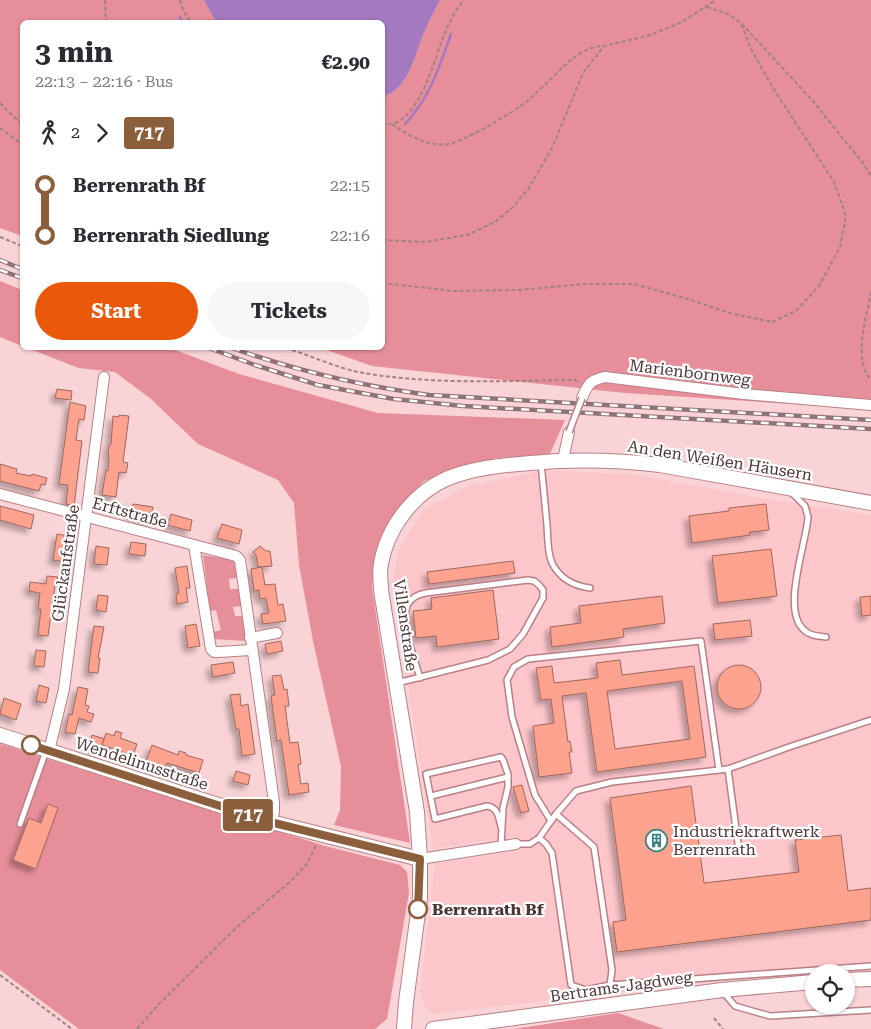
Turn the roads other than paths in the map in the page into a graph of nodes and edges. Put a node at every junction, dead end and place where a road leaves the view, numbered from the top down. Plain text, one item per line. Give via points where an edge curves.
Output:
1 (104, 376) dead end
2 (582, 398) joint
3 (871, 406) edge
4 (569, 432) joint
5 (563, 460) junction
6 (541, 462) junction
7 (789, 488) junction
8 (0, 494) edge
9 (871, 503) edge
10 (86, 516) junction
11 (194, 545) junction
12 (590, 588) dead end
13 (277, 633) dead end
14 (826, 637) dead end
15 (250, 638) junction
16 (251, 650) junction
17 (420, 678) junction
18 (396, 683) junction
19 (871, 720) edge
20 (0, 735) edge
21 (48, 751) junction
22 (728, 769) junction
23 (718, 770) junction
24 (508, 777) junction
25 (431, 796) junction
26 (556, 814) junction
27 (551, 821) junction
28 (270, 822) junction
29 (20, 824) dead end
30 (502, 830) junction
31 (539, 838) junction
32 (516, 844) joint
33 (501, 847) junction
34 (738, 851) dead end
35 (420, 859) junction
36 (871, 966) edge
37 (871, 979) edge
38 (855, 980) edge
39 (805, 983) edge
40 (610, 985) junction
41 (722, 990) junction
42 (871, 1010) edge
43 (404, 1029) edge
44 (433, 1029) edge

1 - 10 street, Glückaufstraße
2 - 3 street, Marienbornweg via 593,379 605,376
2 - 4 lane, bridge
4 - 5 street
5 - 6 main road, Villenstraße
5 - 7 main road, An den Weißen Häusern via 660,465
6 - 12 lane via 552,563 570,582
6 - 18 main road, Villenstraße via 479,469 445,480 420,496 404,512 390,535 381,564 381,590
7 - 9 main road, An den Weißen Häusern
7 - 14 lane via 805,506 808,517 793,596 795,616 804,631 812,636
8 - 10 street, Erftstraße
10 - 11 street, Erftstraße
10 - 21 street, Glückaufstraße via 64,689
11 - 15 street, Erftstraße via 236,556 240,560
11 - 16 street via 211,649 214,652
13 - 15 street
15 - 16 street, Erftstraße
16 - 28 street, Erftstraße via 274,802
17 - 17 lane via 488,660 510,649 523,634 543,598 543,590 528,580 419,594 409,602 405,613
17 - 18 lane
18 - 35 main road, Villenstraße via 417,812
19 - 22 lane
20 - 21 main road, Wendelinusstraße
21 - 28 main road, Wendelinusstraße
21 - 29 lane
22 - 23 lane
22 - 34 lane
23 - 26 lane via 612,782 576,791
23 - 27 lane via 701,641 528,659 514,667 507,680 512,717 534,795
24 - 25 lane
24 - 25 lane via 501,757 444,769 426,774
24 - 30 lane
25 - 30 lane via 435,819 492,806
26 - 27 lane
26 - 40 lane via 594,847 612,970
27 - 31 lane
28 - 35 main road, Wendelinusstraße
30 - 33 lane
31 - 32 lane via 530,844
31 - 40 lane via 552,853 571,985 586,990
32 - 33 street
33 - 35 street
35 - 43 main road, Villenstraße via 420,898
36 - 40 lane
37 - 38 main road
39 - 41 main road, Bertrams-Jagdweg
41 - 42 lane via 735,1006 770,1016
41 - 44 main road, Bertrams-Jagdweg

